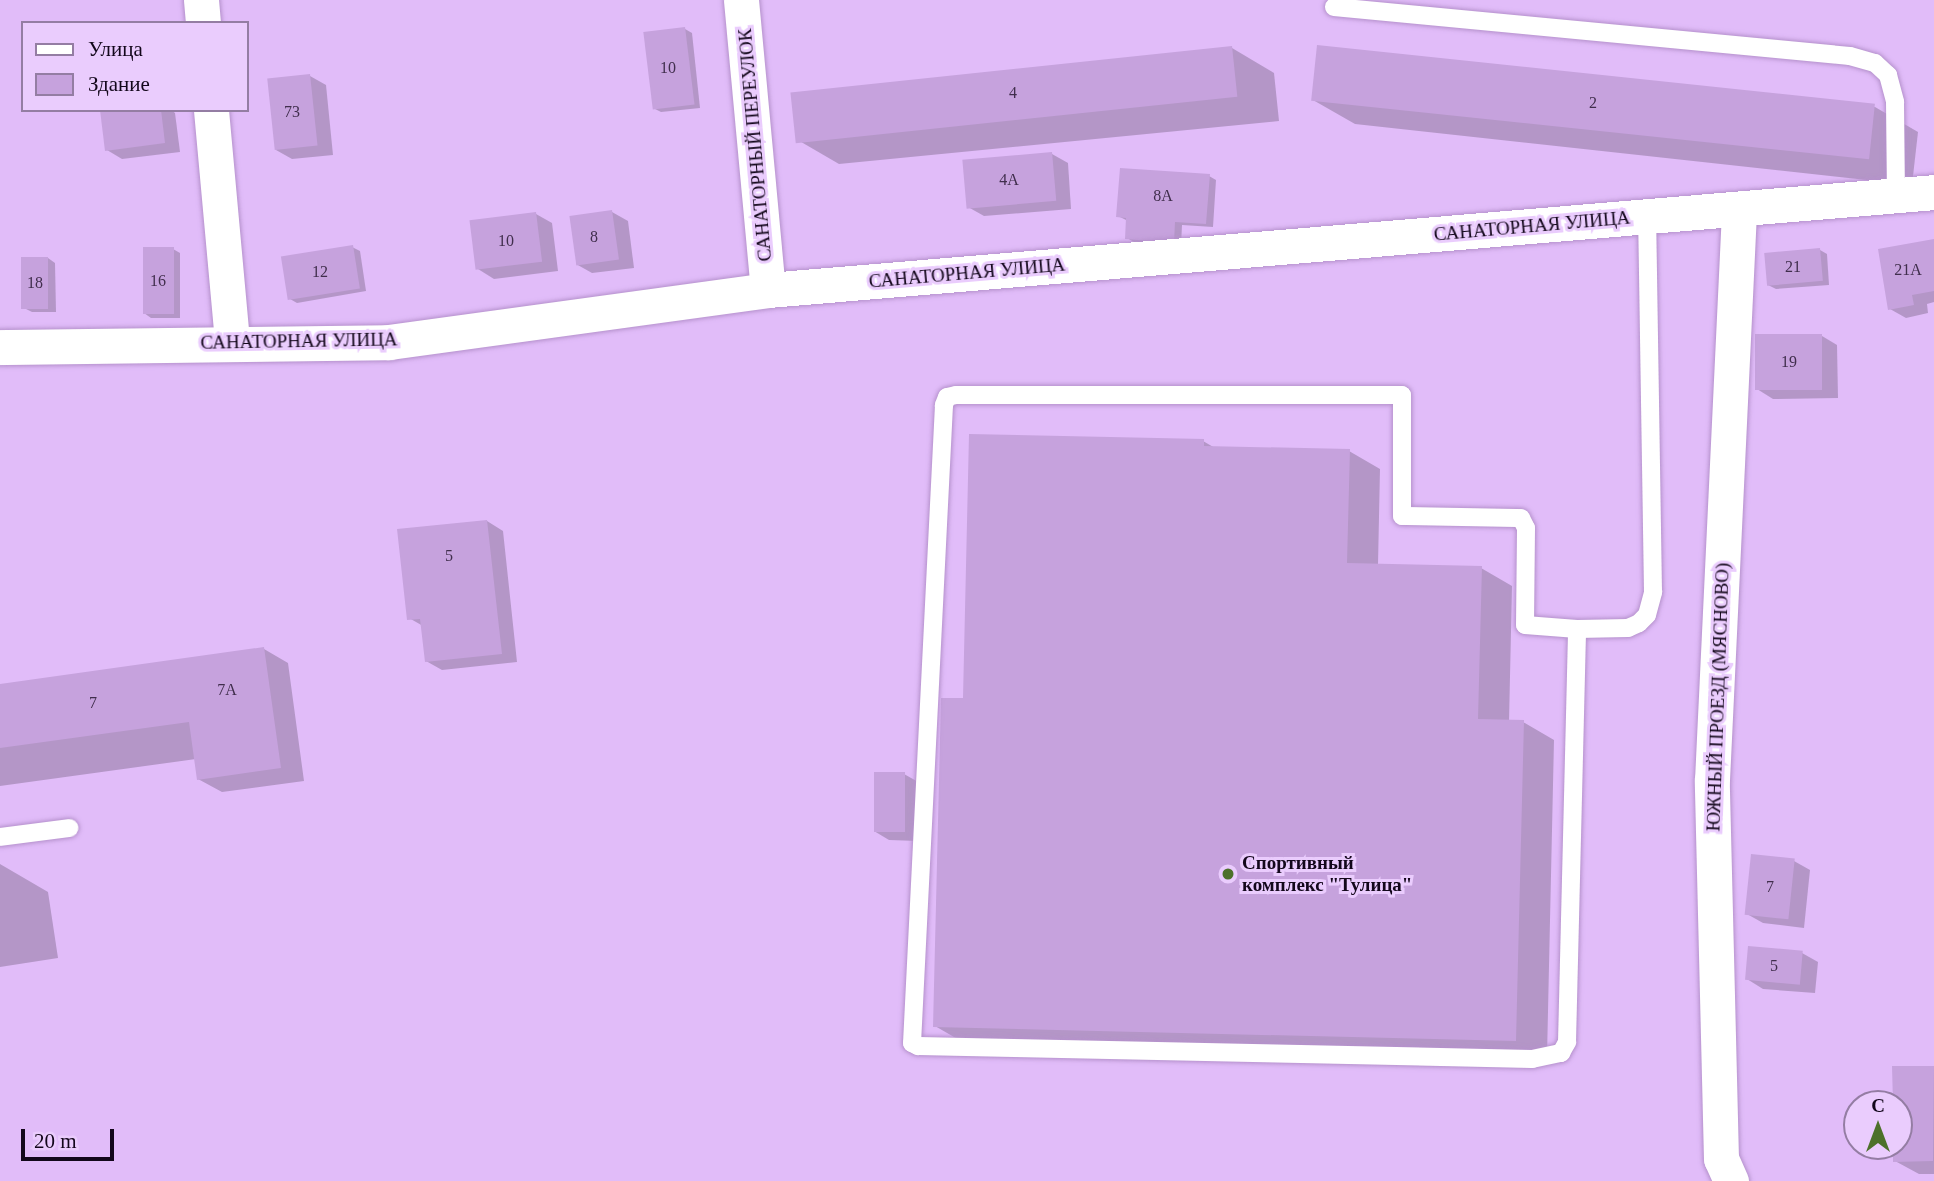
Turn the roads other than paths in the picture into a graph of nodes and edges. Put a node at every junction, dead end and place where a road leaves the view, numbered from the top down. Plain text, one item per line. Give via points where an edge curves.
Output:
1 (201, 0) edge
2 (741, 0) edge
3 (1334, 7) dead end
4 (203, 21) edge
5 (211, 112) edge
6 (1934, 192) edge
7 (1896, 196) junction
8 (1739, 211) junction
9 (1647, 216) junction
10 (768, 290) junction
11 (232, 342) junction
12 (0, 347) edge
13 (1577, 629) junction
14 (69, 828) dead end
15 (0, 836) edge
16 (1731, 1181) edge

1 - 4 street
2 - 10 street, САНАТОРНЫЙ ПЕРЕУЛОК
3 - 7 lane via 1850,56 1875,63 1888,75 1895,102
5 - 11 street
6 - 7 street, САНАТОРНАЯ УЛИЦА
7 - 8 street, САНАТОРНАЯ УЛИЦА
8 - 9 street, САНАТОРНАЯ УЛИЦА
8 - 16 street, ЮЖНЫЙ ПРОЕЗД (МЯСНОВО) via 1712,780 1721,1159
9 - 10 street, САНАТОРНАЯ УЛИЦА
9 - 13 lane via 1652,605 1647,615 1628,628
10 - 11 street, САНАТОРНАЯ УЛИЦА via 388,342
11 - 12 street, САНАТОРНАЯ УЛИЦА
13 - 13 lane via 1567,1042 1561,1053 1518,1059 912,1043 947,397 1402,395 1402,516 1521,518 1526,528 1525,625
14 - 15 lane

